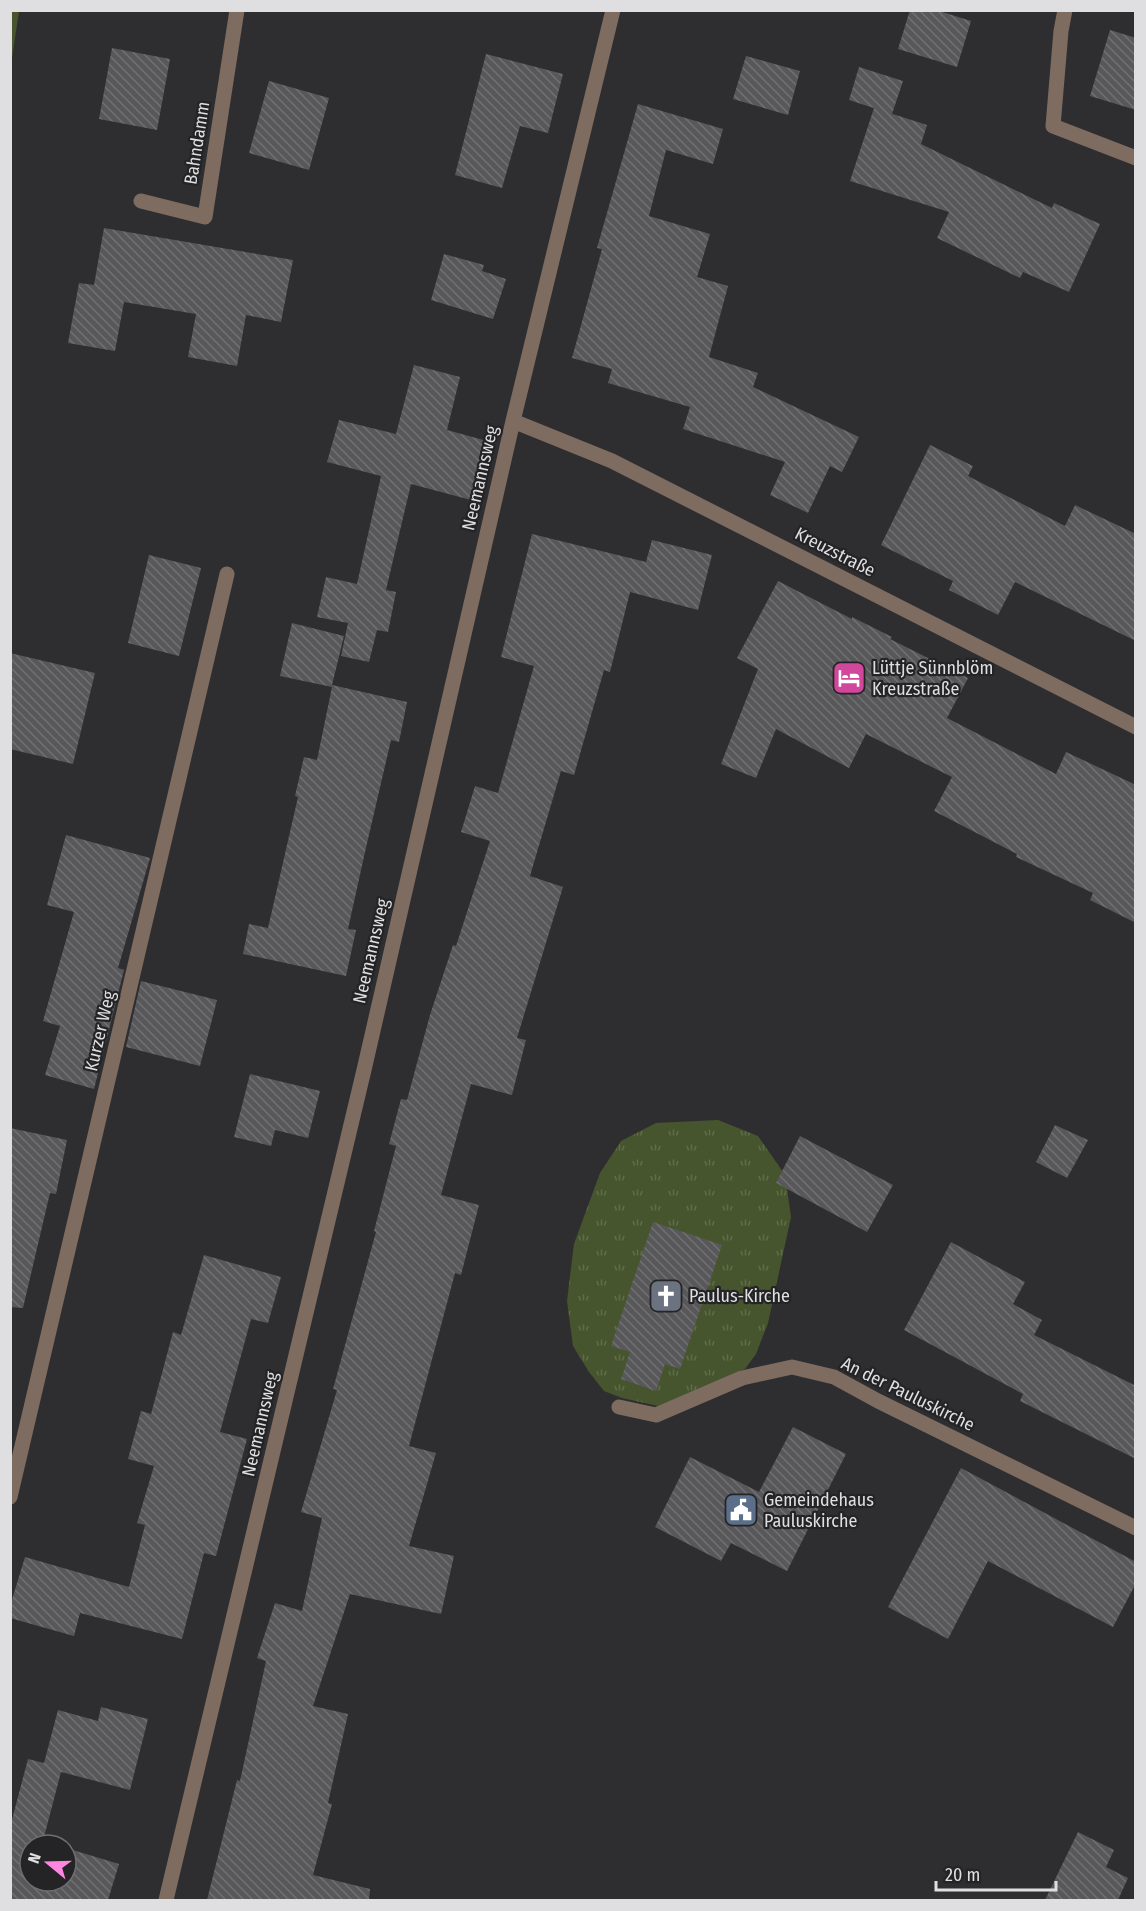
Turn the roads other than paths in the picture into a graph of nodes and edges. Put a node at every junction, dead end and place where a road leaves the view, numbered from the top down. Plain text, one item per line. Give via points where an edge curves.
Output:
1 (237, 10) edge
2 (613, 10) edge
3 (1065, 10) edge
4 (1136, 158) edge
5 (141, 201) dead end
6 (513, 421) junction
7 (227, 574) dead end
8 (1136, 727) edge
9 (619, 1407) dead end
10 (10, 1497) edge
11 (1136, 1528) edge
12 (166, 1900) edge

1 - 5 street, Bahndamm via 205,217
2 - 6 street, Neemannsweg
3 - 4 street via 1053,126
6 - 8 street, Kreuzstraße via 612,461
6 - 12 street, Neemannsweg via 361,1082
7 - 10 street, Kurzer Weg
9 - 11 street, An der Pauluskirche via 656,1415 742,1378 792,1367 834,1377

